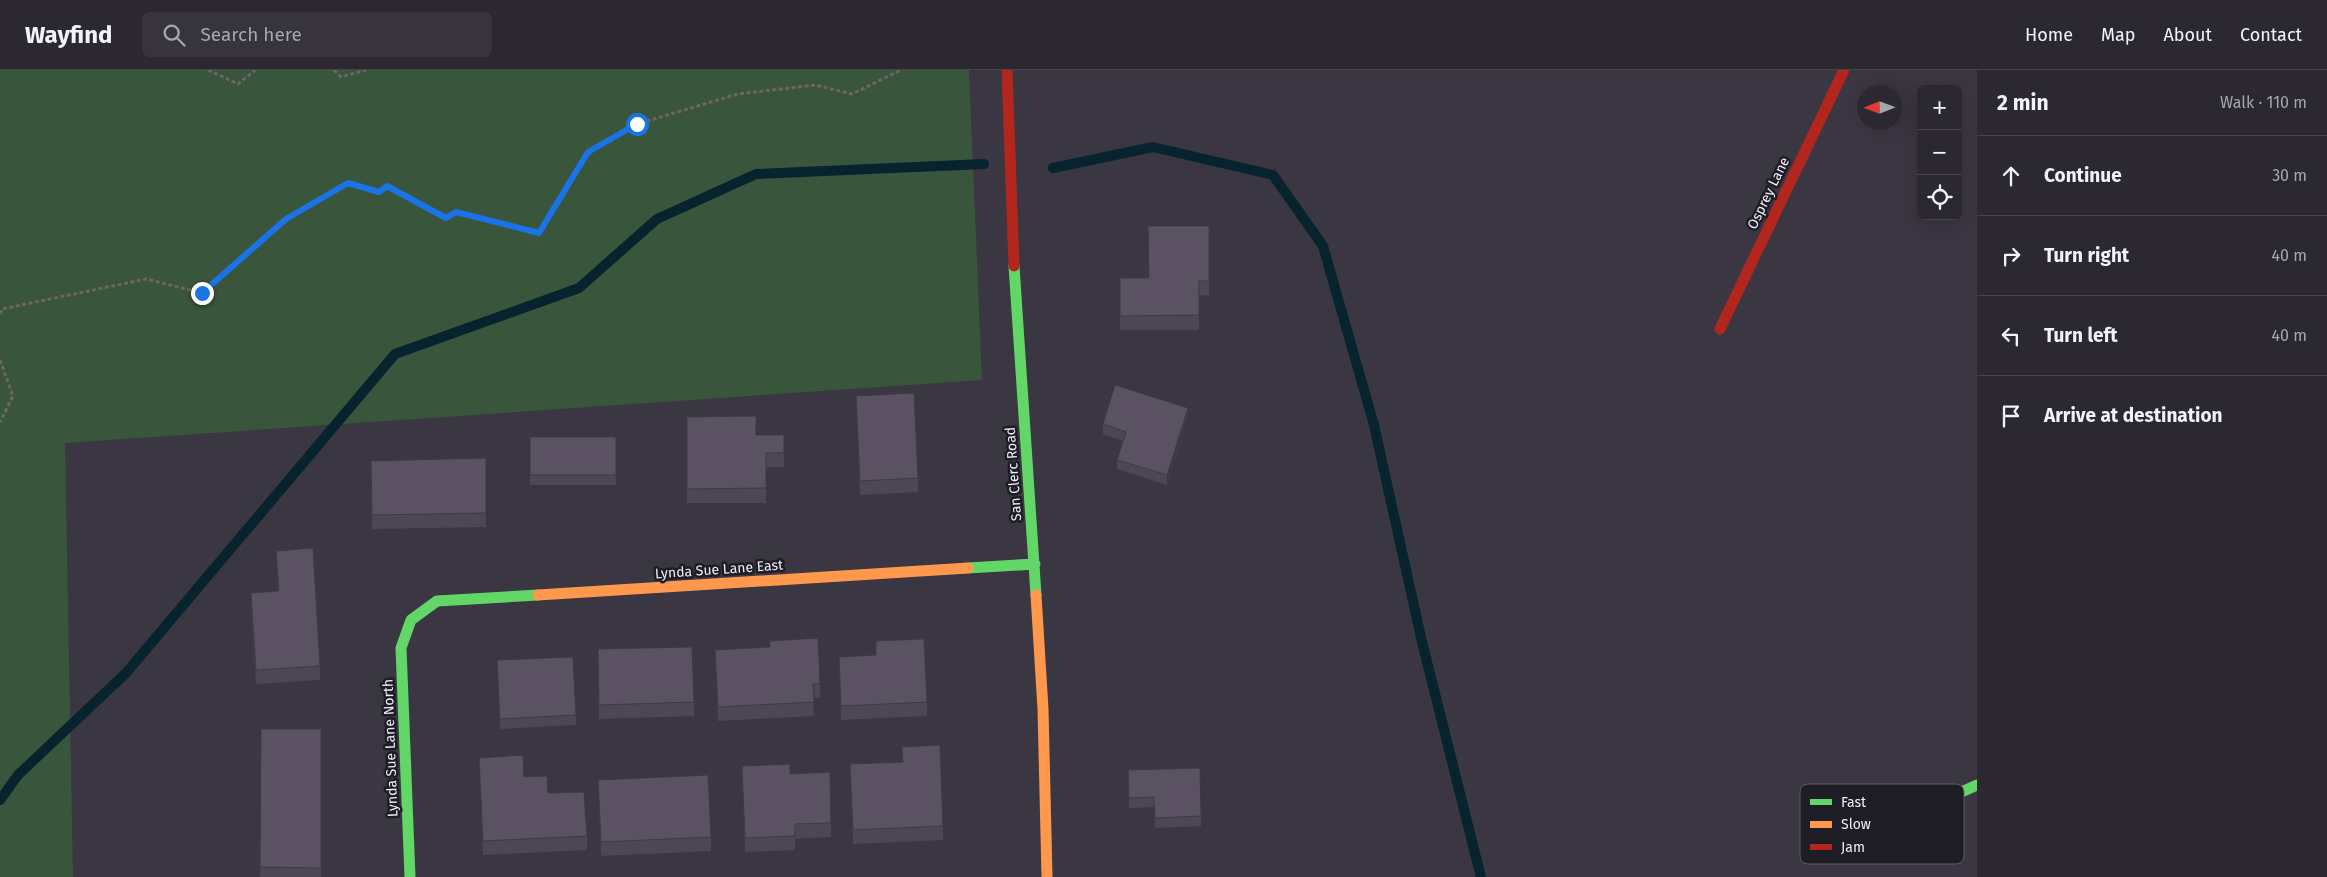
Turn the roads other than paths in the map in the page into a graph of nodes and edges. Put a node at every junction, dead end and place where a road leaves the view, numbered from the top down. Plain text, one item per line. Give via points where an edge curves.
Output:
1 (1007, 70) edge
2 (1844, 70) edge
3 (1720, 330) dead end
4 (1035, 564) junction
5 (411, 620) joint
6 (1977, 785) edge
7 (1964, 791) edge
8 (410, 877) edge
9 (1047, 877) edge

1 - 4 street, San Clerc Road via 1013,245
2 - 3 street, Osprey Lane
4 - 5 street, Lynda Sue Lane East via 437,601
4 - 9 street, San Clerc Road
5 - 8 street, Lynda Sue Lane North via 401,648
6 - 7 street

